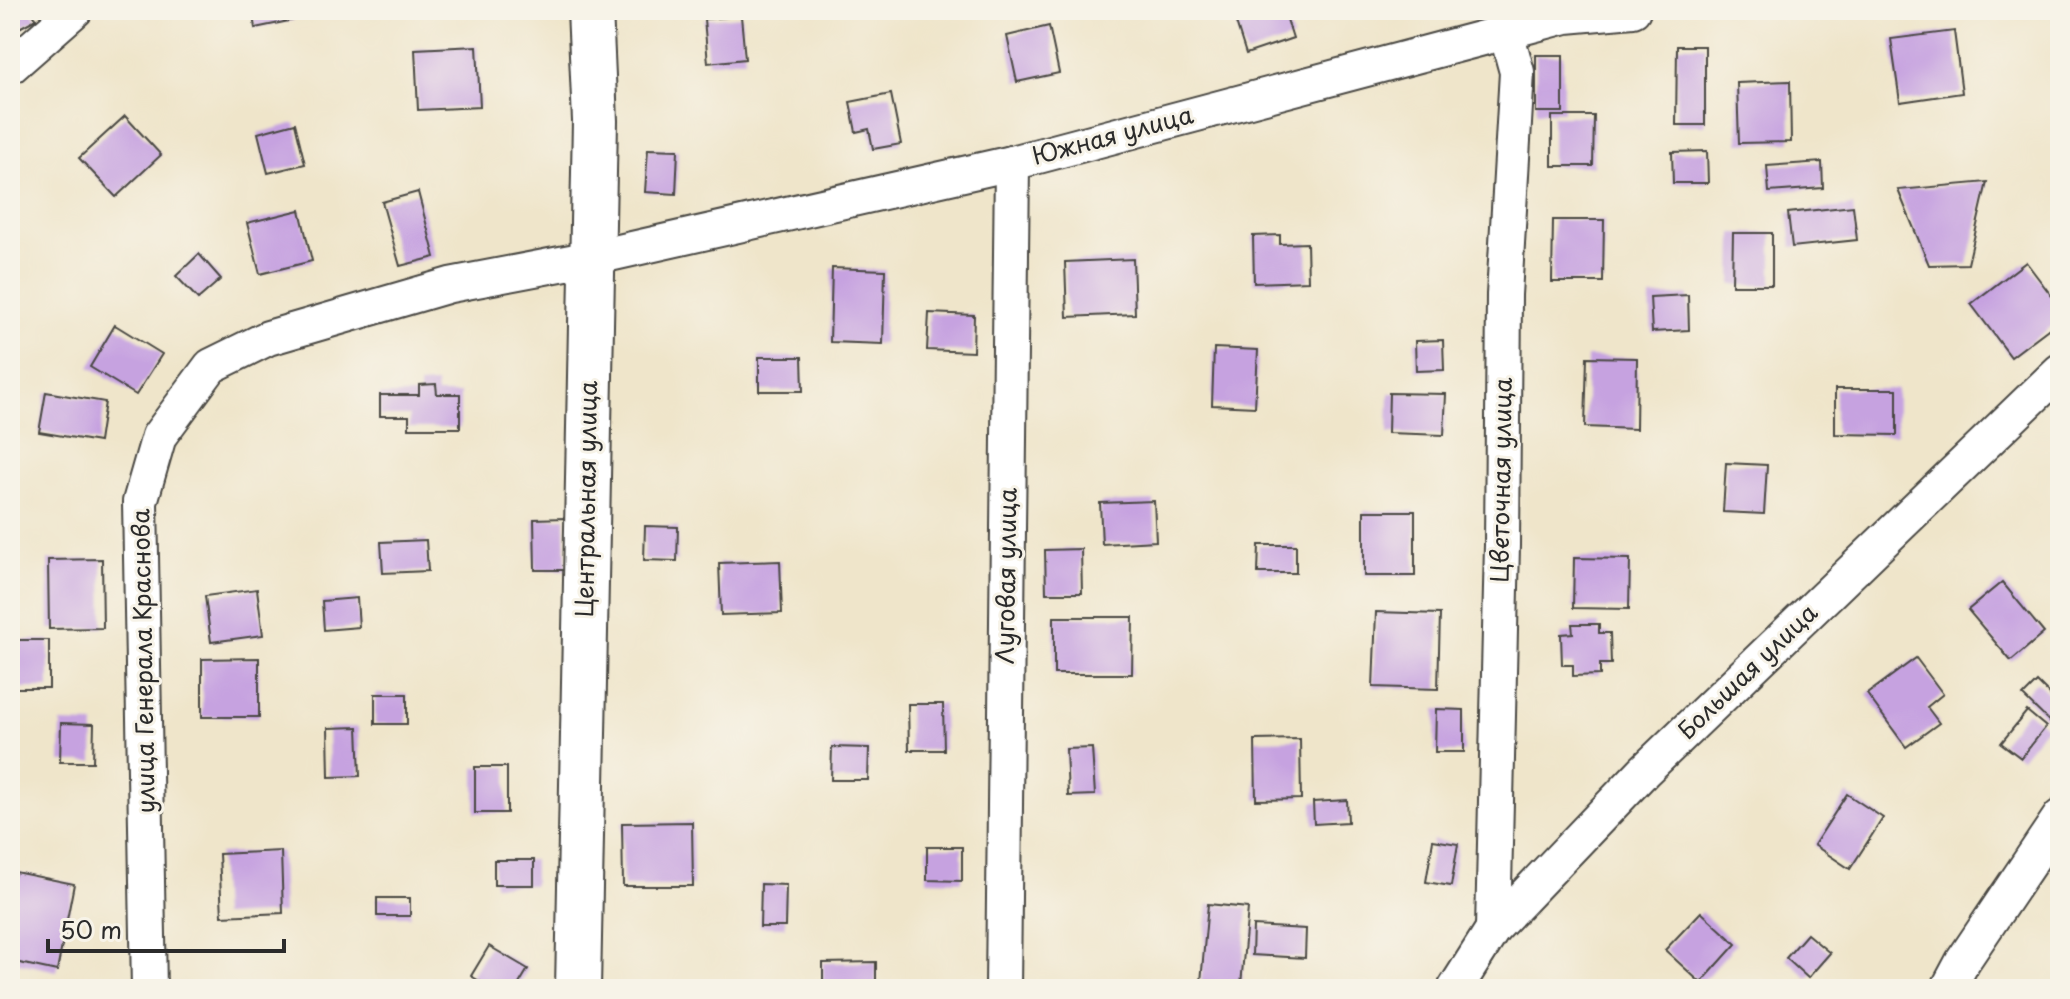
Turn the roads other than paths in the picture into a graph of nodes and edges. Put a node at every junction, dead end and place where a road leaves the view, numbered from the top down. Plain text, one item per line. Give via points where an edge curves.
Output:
1 (75, 10) edge
2 (590, 10) edge
3 (1633, 10) edge
4 (1506, 32) junction
5 (10, 67) edge
6 (1012, 163) junction
7 (592, 258) junction
8 (2060, 371) edge
9 (2060, 817) edge
10 (1493, 929) junction
11 (149, 989) edge
12 (578, 989) edge
13 (1003, 989) edge
14 (1455, 989) edge
15 (1948, 989) edge

1 - 5 street
2 - 7 street, Центральная улица via 595,121
3 - 4 street, Южная улица via 1566,16
4 - 6 street, Южная улица
4 - 10 street, Цветочная улица via 1517,72 1504,295
6 - 7 street, Южная улица
6 - 13 street, Луговая улица
7 - 11 street, улица Генерала Краснова via 450,285 268,338 211,366 159,436 140,502
7 - 12 street, Центральная улица
8 - 10 street, Большая улица via 1644,771
9 - 15 street
10 - 14 street, Большая улица

